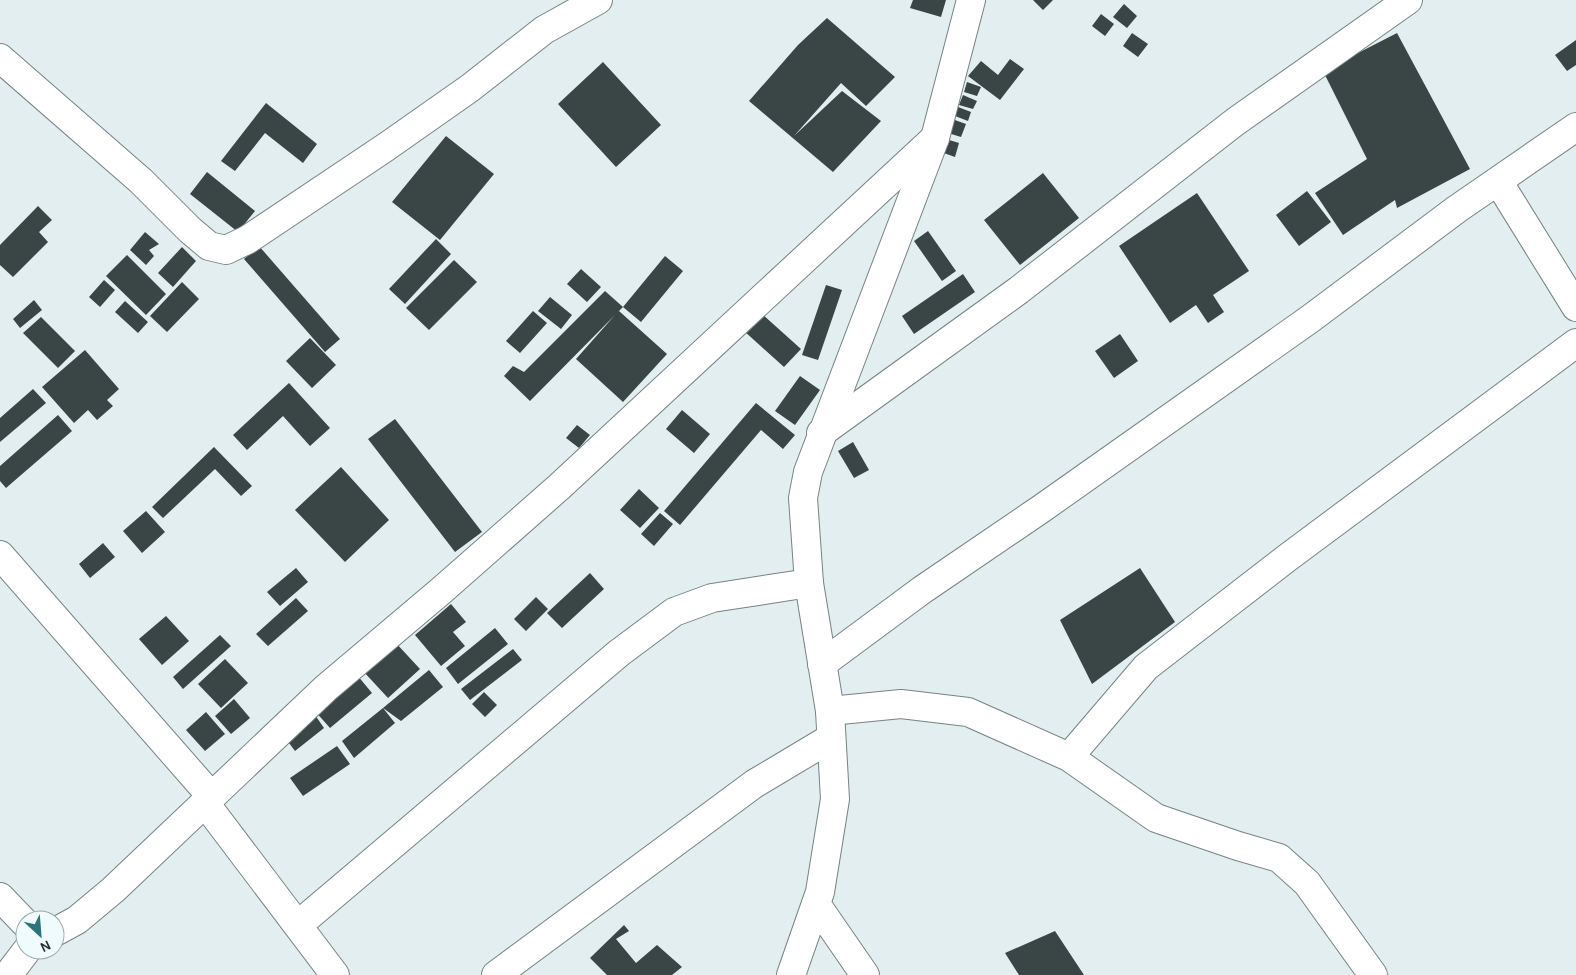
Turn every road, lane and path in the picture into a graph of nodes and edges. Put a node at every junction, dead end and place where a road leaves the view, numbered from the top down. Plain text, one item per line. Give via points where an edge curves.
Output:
1 (598, 0) edge
2 (971, 0) edge
3 (1408, 0) edge
4 (0, 58) edge
5 (1576, 127) edge
6 (935, 138) junction
7 (1498, 181) junction
8 (1576, 307) edge
9 (1576, 343) edge
10 (821, 433) junction
11 (0, 555) edge
12 (809, 583) junction
13 (822, 664) junction
14 (830, 711) junction
15 (831, 738) junction
16 (1069, 757) junction
17 (209, 800) junction
18 (0, 897) edge
19 (816, 904) junction
20 (15, 913) edge
21 (298, 925) junction
22 (65, 927) edge
23 (19, 960) edge
24 (8, 975) edge
25 (335, 975) edge
26 (496, 975) edge
27 (791, 975) edge
28 (864, 975) edge
29 (1374, 975) edge

1 - 4 street via 544,30 394,142 247,240 226,250 209,246 190,230 141,180
2 - 6 street
3 - 10 street via 1235,122 1019,290
5 - 7 street
6 - 10 street
6 - 17 street via 559,487 326,688
7 - 8 street
7 - 13 street via 1310,319 922,590
9 - 16 street via 1146,667
10 - 12 street via 803,498
11 - 17 street
12 - 13 street
12 - 21 street via 712,598 674,612 619,653
13 - 14 street
14 - 15 street
14 - 16 street via 901,704 968,712
15 - 19 street via 834,799
15 - 26 street via 754,784
16 - 29 street via 1156,818 1279,858 1307,883
17 - 21 street
17 - 22 street via 113,890
18 - 20 street
19 - 27 street
19 - 28 street
21 - 25 street
23 - 24 street

